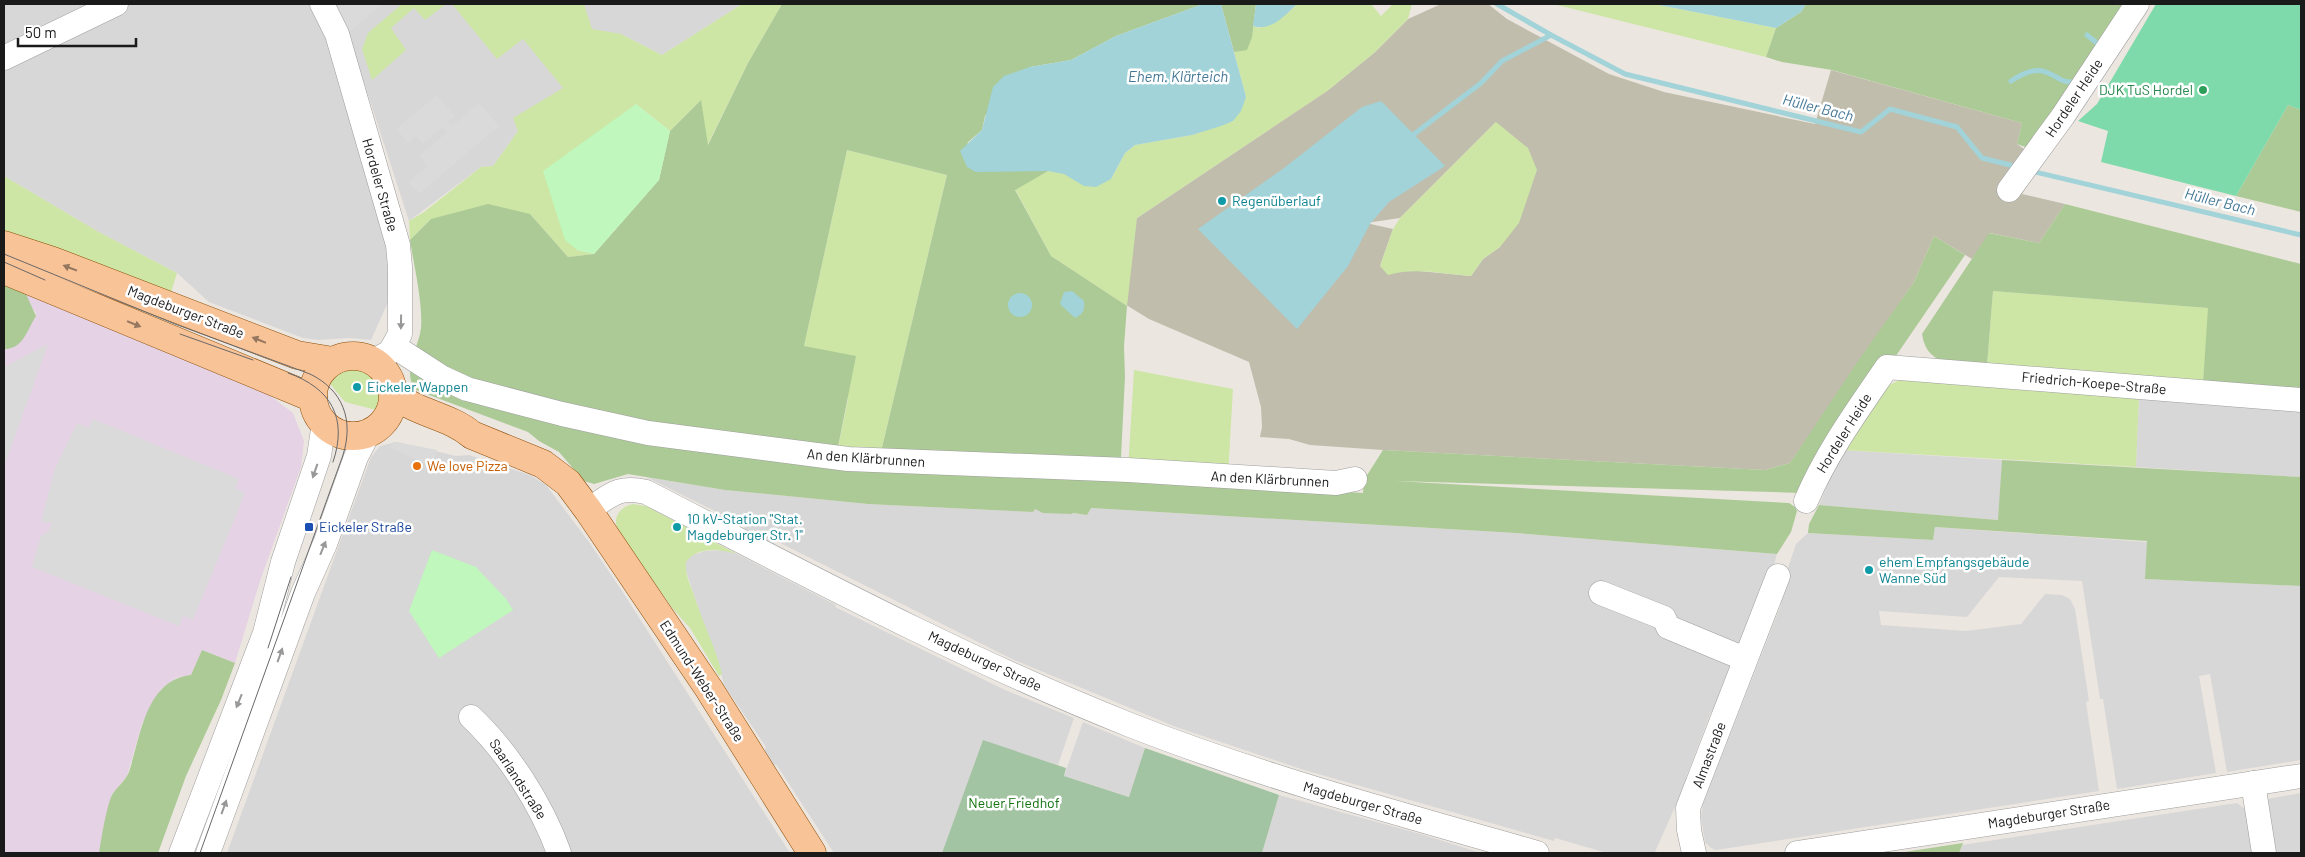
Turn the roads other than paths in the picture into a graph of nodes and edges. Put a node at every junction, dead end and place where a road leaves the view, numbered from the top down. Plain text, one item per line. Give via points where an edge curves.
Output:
1 (322, 4) edge
2 (2137, 4) edge
3 (110, 5) edge
4 (4, 58) edge
5 (2009, 190) dead end
6 (4, 245) edge
7 (4, 270) edge
8 (384, 354) junction
9 (333, 361) junction
10 (1887, 367) joint
11 (313, 398) junction
12 (2301, 400) edge
13 (383, 415) junction
14 (324, 423) junction
15 (1355, 480) dead end
16 (1806, 501) dead end
17 (588, 510) junction
18 (1778, 576) dead end
19 (1601, 593) dead end
20 (1746, 658) junction
21 (471, 717) dead end
22 (2301, 776) edge
23 (2253, 783) junction
24 (553, 852) edge
25 (181, 853) edge
26 (208, 853) edge
27 (812, 853) edge
28 (1537, 853) edge
29 (1694, 853) edge
30 (1797, 853) edge
31 (2264, 853) edge

1 -> 8 street, Hordeler Straße via 337,34 398,245 400,334
2 - 5 street, Hordeler Heide
3 - 4 street
9 -> 6 main road, Magdeburger Straße via 298,355
7 -> 11 main road
8 - 9 main road
8 - 13 main road
8 - 15 street, An den Klärbrunnen via 467,389 562,414 648,433 848,459 1128,470 1336,483
9 - 11 main road via 318,378
10 - 12 street, Friedrich-Koepe-Straße
10 - 16 street, Hordeler Heide via 1836,442
11 - 14 main road
13 - 14 main road via 347,435
13 - 17 main road via 459,436 472,435 543,464 568,483
26 -> 13 street via 356,457
14 -> 25 street via 319,456 285,555 264,633
17 - 27 main road, Edmund-Weber-Straße via 709,690
17 - 28 street, Magdeburger Straße via 616,491 635,489 646,492 1004,672 1107,715 1280,779
18 - 20 street, Almastraße
19 - 20 street via 1664,618 1668,627
20 - 29 street, Almastraße via 1688,808
21 - 24 street, Saarlandstraße via 492,736 542,813
22 - 23 street, Magdeburger Straße
23 - 30 street, Magdeburger Straße
23 - 31 street

